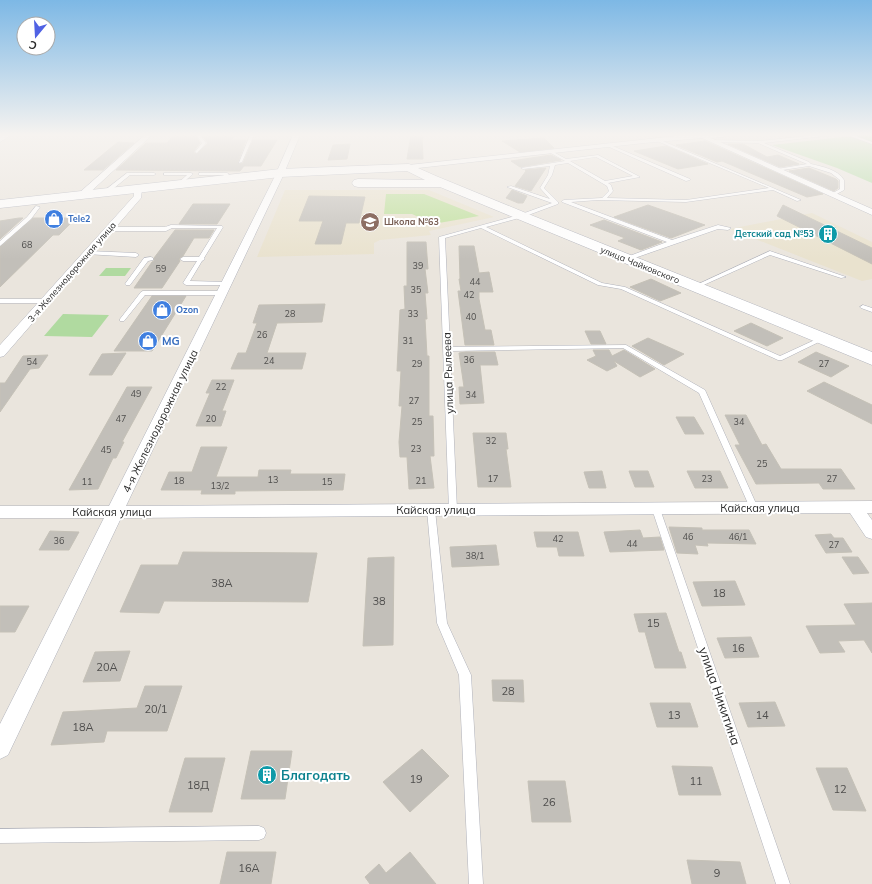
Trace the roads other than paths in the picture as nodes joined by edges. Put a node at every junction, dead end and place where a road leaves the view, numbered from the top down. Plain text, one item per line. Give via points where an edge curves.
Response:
1 (103, 176) edge
2 (126, 176) edge
3 (189, 176) edge
4 (226, 176) edge
5 (299, 176) edge
6 (428, 176) edge
7 (549, 176) edge
8 (594, 176) edge
9 (637, 176) edge
10 (679, 176) edge
11 (745, 176) edge
12 (792, 176) edge
13 (840, 176) edge
14 (278, 178) junction
15 (224, 179) junction
16 (688, 180) dead end
17 (604, 182) junction
18 (326, 183) dead end
19 (350, 183) dead end
20 (180, 184) junction
21 (443, 184) junction
22 (509, 187) dead end
23 (774, 189) junction
24 (106, 192) junction
25 (138, 193) junction
26 (833, 194) junction
27 (82, 195) junction
28 (603, 199) junction
29 (799, 200) dead end
30 (564, 201) junction
31 (556, 203) junction
32 (0, 204) edge
33 (38, 208) junction
34 (0, 211) edge
35 (872, 212) edge
36 (521, 216) junction
37 (482, 227) junction
38 (728, 228) dead end
39 (109, 229) junction
40 (672, 242) junction
41 (0, 244) edge
42 (88, 253) junction
43 (136, 255) dead end
44 (151, 259) dead end
45 (183, 259) dead end
46 (202, 259) junction
47 (626, 259) junction
48 (843, 277) dead end
49 (128, 284) dead end
50 (695, 287) junction
51 (224, 288) junction
52 (0, 301) edge
53 (46, 301) junction
54 (863, 307) dead end
55 (872, 310) edge
56 (122, 320) dead end
57 (821, 339) junction
58 (448, 349) junction
59 (0, 353) edge
60 (872, 360) edge
61 (855, 507) junction
62 (872, 507) edge
63 (754, 508) junction
64 (656, 509) junction
65 (431, 510) junction
66 (453, 510) junction
67 (0, 512) edge
68 (115, 512) junction
69 (872, 533) edge
70 (0, 748) edge
71 (259, 833) dead end
72 (0, 836) edge
73 (476, 884) edge
74 (783, 884) edge

1 - 27 street
2 - 24 lane
3 - 20 lane
4 - 15 lane
5 - 14 street
6 - 21 street, улица Чайковского
7 - 31 lane via 542,188
8 - 17 lane
9 - 17 lane
10 - 16 lane
11 - 23 lane
12 - 26 street
13 - 26 lane via 842,190
14 - 15 street
14 - 18 street
14 - 25 street
14 - 51 street, 4-я Железнодорожная улица
15 - 20 street
17 - 28 lane via 609,185 611,191
19 - 21 street
20 - 25 street
21 - 36 street, улица Чайковского
22 - 31 lane
23 - 28 lane via 686,201
23 - 29 lane
24 - 25 street
24 - 27 street
25 - 33 street
25 - 39 street, 3-я Железнодорожная улица
26 - 35 street
27 - 32 street
28 - 30 lane
30 - 31 lane
30 - 40 lane
31 - 36 lane
33 - 34 street
33 - 41 lane
36 - 37 lane
36 - 47 street, улица Чайковского
37 - 57 lane via 600,284 623,288 780,359
37 - 58 lane, улица Рылеева via 442,237
38 - 40 lane via 718,227
39 - 42 street, 3-я Железнодорожная улица
39 - 46 lane via 220,226
40 - 47 lane
42 - 43 lane
42 - 53 street, 3-я Железнодорожная улица
44 - 49 lane via 146,259
45 - 46 lane
46 - 51 lane via 186,283
47 - 50 street, улица Чайковского
48 - 50 lane via 770,253
50 - 57 street, улица Чайковского
51 - 56 lane via 143,293
51 - 68 street, 4-я Железнодорожная улица
52 - 53 lane
53 - 59 street, 3-я Железнодорожная улица
54 - 55 lane
57 - 60 street, улица Чайковского
58 - 63 lane via 624,346 702,392
58 - 66 lane, улица Рылеева
61 - 62 street, Кайская улица
61 - 63 street, Кайская улица
61 - 69 street
63 - 64 street, Кайская улица
64 - 66 street, Кайская улица
64 - 74 lane, улица Никитина
65 - 66 street, Кайская улица
65 - 68 street, Кайская улица
65 - 73 lane via 442,623 465,675
67 - 68 street, Кайская улица
68 - 70 street, 4-я Железнодорожная улица
71 - 72 lane

